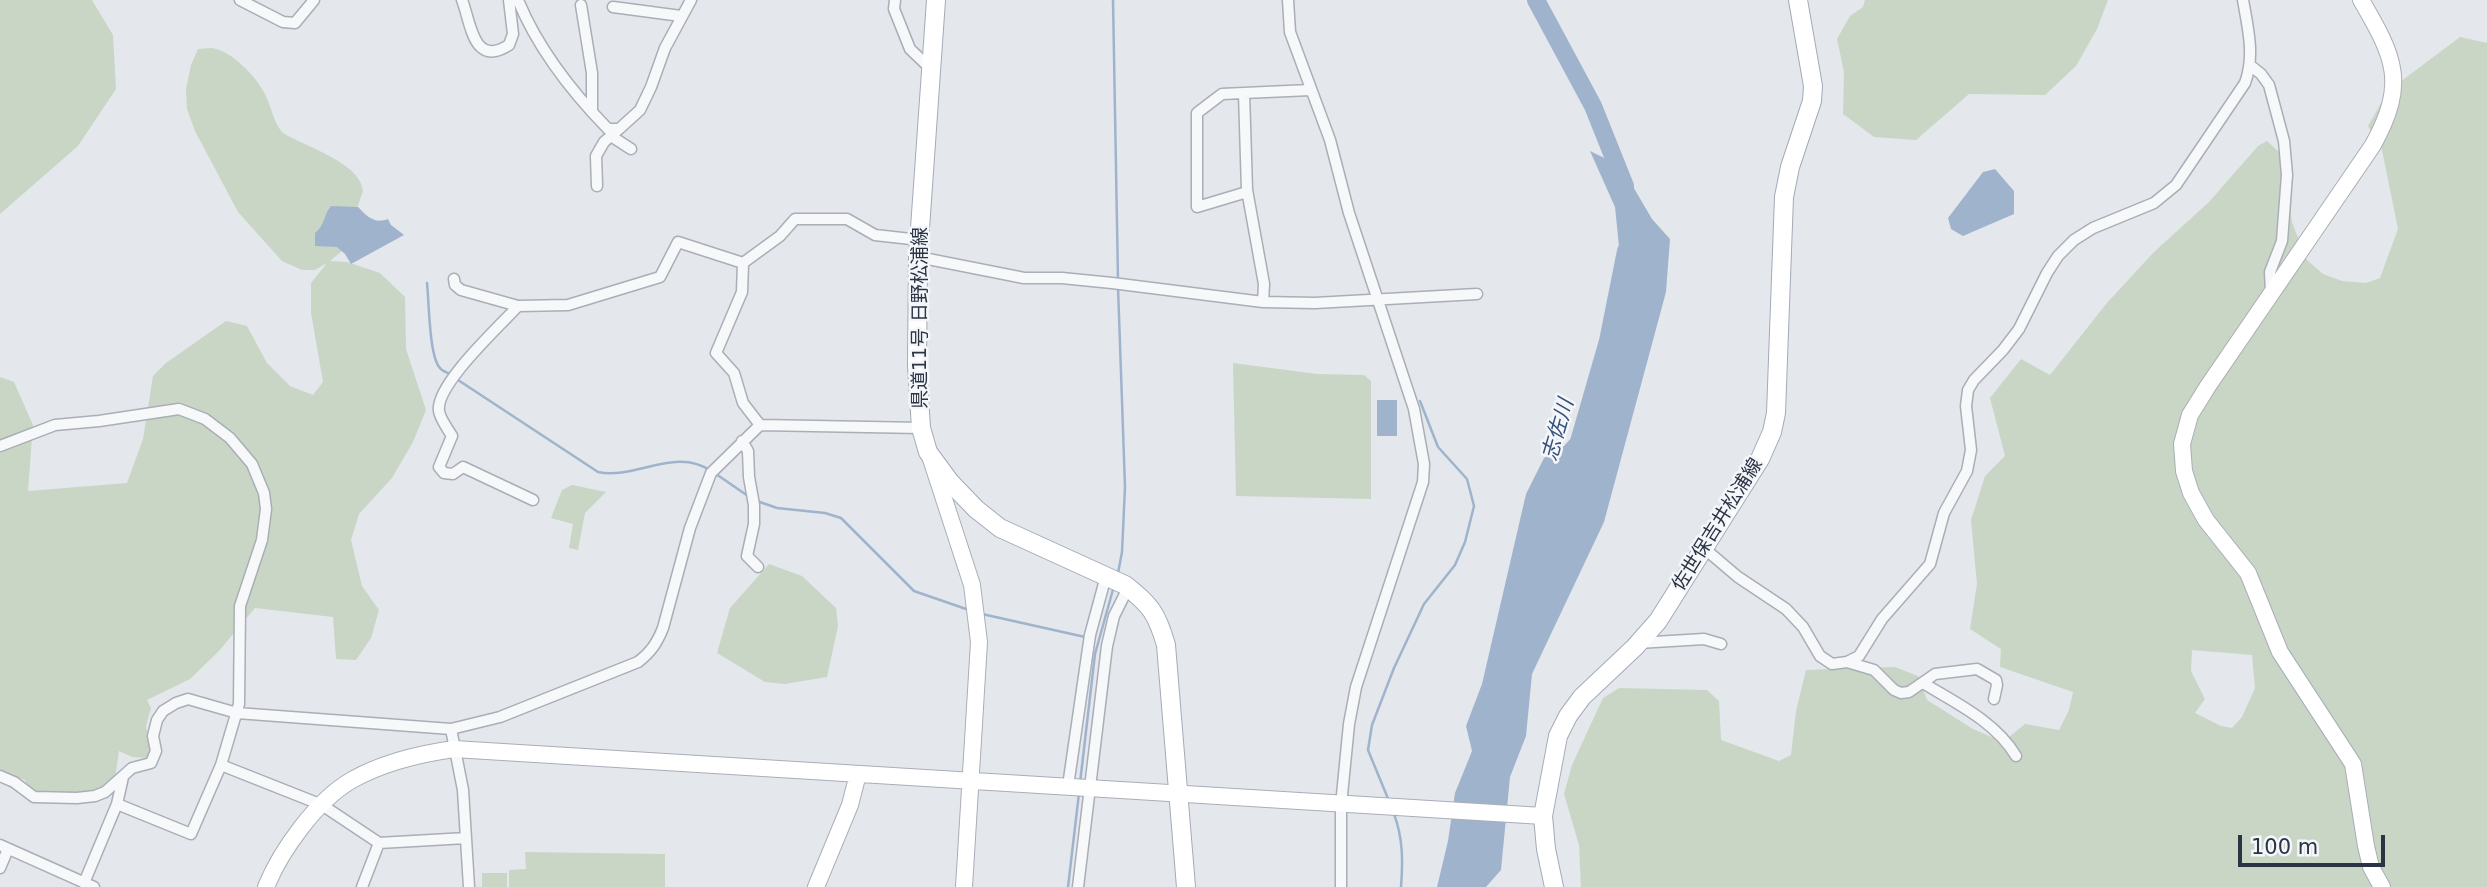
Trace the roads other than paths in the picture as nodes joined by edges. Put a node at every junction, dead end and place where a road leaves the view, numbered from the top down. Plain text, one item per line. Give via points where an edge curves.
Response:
1 (240, 0) edge
2 (314, 0) edge
3 (463, 0) edge
4 (509, 0) edge
5 (518, 0) edge
6 (691, 0) edge
7 (895, 0) edge
8 (936, 0) edge
9 (1288, 0) edge
10 (1798, 0) edge
11 (2243, 0) edge
12 (2361, 0) edge
13 (581, 5) dead end
14 (613, 7) dead end
15 (681, 16) junction
16 (2251, 66) junction
17 (931, 69) junction
18 (1310, 90) junction
19 (1244, 93) junction
20 (592, 111) junction
21 (615, 132) junction
22 (631, 149) dead end
23 (597, 186) dead end
24 (1247, 192) junction
25 (919, 248) junction
26 (743, 263) junction
27 (454, 279) dead end
28 (1477, 294) dead end
29 (2271, 295) junction
30 (1377, 299) junction
31 (1263, 302) junction
32 (518, 306) junction
33 (760, 425) junction
34 (921, 428) junction
35 (742, 441) junction
36 (0, 446) edge
37 (928, 452) junction
38 (533, 500) dead end
39 (1705, 549) junction
40 (758, 567) dead end
41 (1106, 576) junction
42 (1127, 587) junction
43 (1638, 643) junction
44 (1721, 644) dead end
45 (1847, 662) junction
46 (1923, 682) junction
47 (1994, 699) dead end
48 (237, 713) junction
49 (451, 729) junction
50 (454, 749) junction
51 (2016, 756) dead end
52 (221, 765) junction
53 (124, 774) junction
54 (858, 774) junction
55 (0, 776) edge
56 (970, 780) junction
57 (1079, 786) junction
58 (1178, 795) junction
59 (117, 804) junction
60 (322, 805) junction
61 (1341, 805) junction
62 (1535, 816) junction
63 (466, 838) junction
64 (379, 843) junction
65 (4, 847) edge
66 (0, 868) edge
67 (89, 885) edge
68 (265, 887) edge
69 (362, 887) edge
70 (469, 887) edge
71 (816, 887) edge
72 (964, 887) edge
73 (1078, 887) edge
74 (1186, 887) edge
75 (1341, 887) edge
76 (1553, 887) edge
77 (2382, 887) edge

1 - 2 street via 283,22 295,23
3 - 4 street via 471,32 492,52 509,45 513,34
5 - 20 street via 545,52
6 - 15 street
7 - 17 street via 894,9 910,49
8 - 17 main road, 県道11号 日野松浦線
9 - 18 street via 1290,32
10 - 39 main road, 佐世保吉井松浦線 via 1814,86 1784,197 1776,413 1760,460
11 - 16 street
12 - 29 street via 2391,59 2395,76 2391,105 2372,145
13 - 20 street via 592,74
14 - 15 street
15 - 21 street via 640,110
16 - 29 street via 2269,85 2284,141 2282,241 2270,272
16 - 45 street via 2227,112 2176,186 2154,203 2074,240 2047,273 2019,329 1974,380 1966,406 1971,450 1967,471 1944,513 1930,564 1882,619 1858,656
17 - 25 main road, 県道11号 日野松浦線
18 - 19 street
18 - 30 street via 1330,140
19 - 24 street
19 - 24 street via 1222,94 1197,113 1198,207
20 - 21 street
21 - 22 street
21 - 23 street via 596,156
24 - 31 street via 1264,284
25 - 26 street via 875,235 847,219 795,219
25 - 31 street via 1024,278 1112,282
25 - 34 main road, 県道11号 日野松浦線
26 - 32 street via 678,242 660,277 568,305
26 - 33 street via 742,292 716,353 734,373 743,403
27 - 32 street via 461,290
28 - 30 street
29 - 77 street via 2190,415 2182,444 2184,471 2206,520 2248,573 2280,652 2353,764 2366,846
30 - 31 street
30 - 61 street via 1414,408 1423,482 1356,687
32 - 38 street via 441,395 439,412 452,436 439,467 453,474 463,467
33 - 34 street
33 - 35 street
34 - 37 main road, 県道11号 日野松浦線
35 - 40 street via 748,451 754,500 747,556
35 - 49 street via 714,470 690,528 663,628 649,654 500,717
36 - 48 street via 55,425 179,409 205,419 253,464 266,509 262,540 240,606
37 - 41 main road, 県道11号 日野松浦線 via 950,482 1000,528
37 - 56 street via 972,585 976,614 979,642
39 - 43 main road, 佐世保吉井松浦線 via 1658,621
39 - 45 street via 1786,609 1820,656 1832,664
41 - 42 main road, 県道11号 日野松浦線
41 - 57 street via 1089,638
42 - 57 street via 1109,632
42 - 58 main road, 県道11号 日野松浦線 via 1158,618 1166,645
43 - 44 street via 1704,639
43 - 62 main road, 佐世保吉井松浦線 via 1568,716
45 - 46 street via 1874,670 1900,693
46 - 47 street via 1936,674 1976,670 1996,680
46 - 51 street via 1971,712 2003,738
48 - 49 street
48 - 52 street
48 - 53 street via 188,699 176,703 163,711 153,727 156,751 151,763
49 - 50 street
50 - 54 street
50 - 60 street via 386,764 350,781
50 - 63 street
52 - 59 street via 191,834
52 - 60 street
53 - 55 street via 95,796 41,799
53 - 59 street
54 - 56 street
54 - 71 street
56 - 57 street
56 - 72 street
57 - 58 street
57 - 73 street
58 - 61 street
58 - 74 main road, 県道11号 日野松浦線
59 - 67 street
60 - 64 street
60 - 68 street via 298,832
61 - 62 street
61 - 75 street
62 - 76 main road, 佐世保吉井松浦線
63 - 64 street
63 - 70 street
64 - 69 street
65 - 66 street
65 - 67 street

